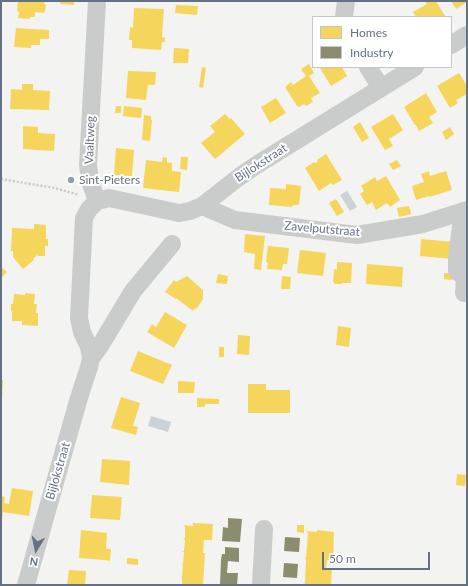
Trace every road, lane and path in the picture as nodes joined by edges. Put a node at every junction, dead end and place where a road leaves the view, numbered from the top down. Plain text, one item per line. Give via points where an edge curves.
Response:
1 (97, 1) edge
2 (346, 1) edge
3 (344, 16) edge
4 (467, 35) edge
5 (452, 44) edge
6 (369, 68) edge
7 (413, 68) edge
8 (381, 88) junction
9 (1, 179) edge
10 (97, 201) junction
11 (202, 206) junction
12 (465, 211) edge
13 (172, 244) dead end
14 (464, 293) dead end
15 (91, 358) junction
16 (264, 529) dead end
17 (26, 585) edge
18 (261, 585) edge

1 - 10 street, Vaaltweg via 88,165
2 - 3 street
4 - 5 street
6 - 8 street
7 - 8 street, Bijlokstraat
8 - 11 street, Bijlokstraat via 258,164
9 - 10 path via 55,188
10 - 11 street, Bijlokstraat via 109,198 179,213 190,212
10 - 15 street via 84,218 79,318
11 - 12 street, Zavelputstraat via 235,220 357,235 423,224
12 - 14 street via 456,258 457,271 465,278
13 - 15 street, Bijlokstraat via 133,291
15 - 17 street, Bijlokstraat
16 - 18 street

